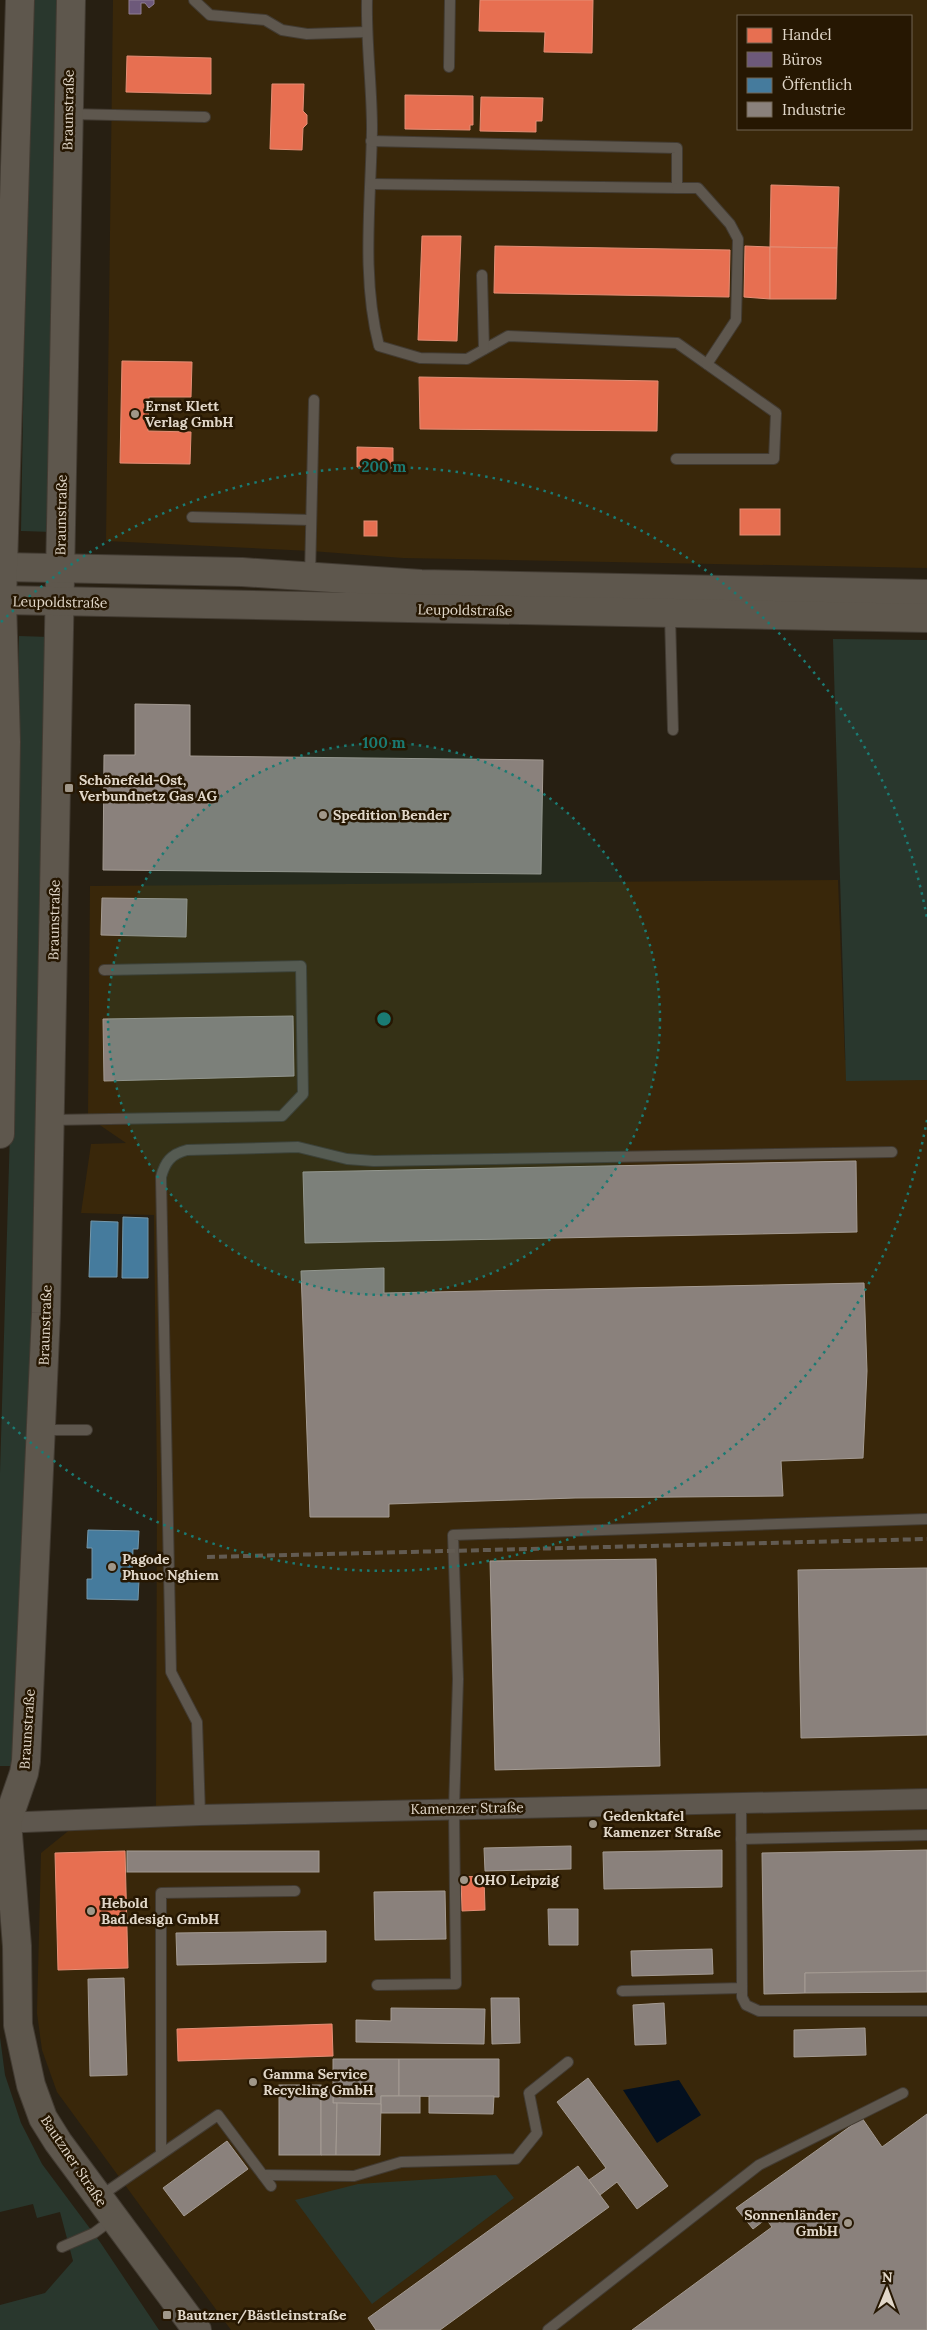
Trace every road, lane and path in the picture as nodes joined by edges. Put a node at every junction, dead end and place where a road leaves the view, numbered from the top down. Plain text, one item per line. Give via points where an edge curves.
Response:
1 (20, 0) edge
2 (71, 0) edge
3 (194, 0) edge
4 (367, 0) edge
5 (450, 0) edge
6 (367, 32) junction
7 (449, 67) dead end
8 (68, 114) junction
9 (205, 117) dead end
10 (372, 141) junction
11 (371, 184) junction
12 (677, 188) junction
13 (482, 275) dead end
14 (484, 349) junction
15 (707, 364) junction
16 (314, 400) dead end
17 (676, 459) dead end
18 (192, 517) dead end
19 (311, 520) junction
20 (3, 567) junction
21 (60, 569) junction
22 (310, 576) junction
23 (927, 594) edge
24 (2, 600) junction
25 (60, 602) junction
26 (670, 614) junction
27 (927, 618) edge
28 (3, 700) edge
29 (672, 730) dead end
30 (104, 970) dead end
31 (0, 1096) edge
32 (50, 1120) junction
33 (0, 1134) edge
34 (892, 1152) dead end
35 (42, 1430) junction
36 (87, 1430) dead end
37 (927, 1519) edge
38 (927, 1798) edge
39 (741, 1803) junction
40 (454, 1809) junction
41 (200, 1815) junction
42 (2, 1819) edge
43 (927, 1835) edge
44 (741, 1839) junction
45 (295, 1891) dead end
46 (377, 1985) dead end
47 (742, 1988) junction
48 (622, 1991) dead end
49 (927, 2012) edge
50 (568, 2062) dead end
51 (903, 2093) dead end
52 (161, 2154) junction
53 (263, 2175) junction
54 (272, 2186) dead end
55 (106, 2208) junction
56 (62, 2247) dead end
57 (197, 2330) edge
58 (548, 2330) edge

1 - 20 main road
2 - 8 main road, Braunstraße
3 - 6 lane via 210,15 265,20 282,30 307,34
4 - 6 lane
5 - 7 lane
6 - 10 lane
8 - 9 lane
8 - 21 main road, Braunstraße
10 - 11 lane
10 - 12 lane via 677,148
11 - 12 lane
11 - 14 lane via 368,285 379,346 420,358 467,359
12 - 15 lane via 698,188 730,224 738,239 736,320
13 - 14 lane
14 - 15 lane via 508,336 677,343
15 - 17 lane via 776,413 774,459
16 - 19 lane
18 - 19 lane
19 - 22 lane
20 - 21 main road, Leupoldstraße
20 - 24 main road
21 - 22 main road, Leupoldstraße
21 - 25 main road, Braunstraße
22 - 23 main road, Leupoldstraße via 421,584
24 - 25 main road, Leupoldstraße
24 - 28 main road
25 - 26 main road, Leupoldstraße
25 - 32 main road, Braunstraße
26 - 27 main road, Leupoldstraße
26 - 29 lane
28 - 31 main road
30 - 32 lane via 301,966 303,1094 282,1116
31 - 33 main road
32 - 35 main road, Braunstraße
34 - 41 lane via 374,1160 347,1159 298,1147 187,1150 169,1159 161,1177 171,1672 197,1722
35 - 36 lane
35 - 42 main road, Braunstraße via 26,1761 24,1773
37 - 40 lane via 453,1535 458,1679
38 - 39 street, Kamenzer Straße
39 - 40 street, Kamenzer Straße
39 - 44 lane
40 - 41 street, Kamenzer Straße
40 - 46 lane via 456,1984
41 - 42 street, Kamenzer Straße
42 - 55 main road, Bautzner Straße via 17,1946 18,2025 23,2056 43,2118
43 - 44 lane
44 - 47 lane
45 - 52 lane via 161,1893
47 - 48 lane
47 - 49 lane via 746,2005 759,2011
50 - 53 lane via 529,2093 537,2133 516,2159 401,2162 354,2176
51 - 58 lane via 759,2165
52 - 53 lane via 218,2115
52 - 55 lane
53 - 54 lane
55 - 56 lane via 94,2233
55 - 57 main road, Bautzner Straße

